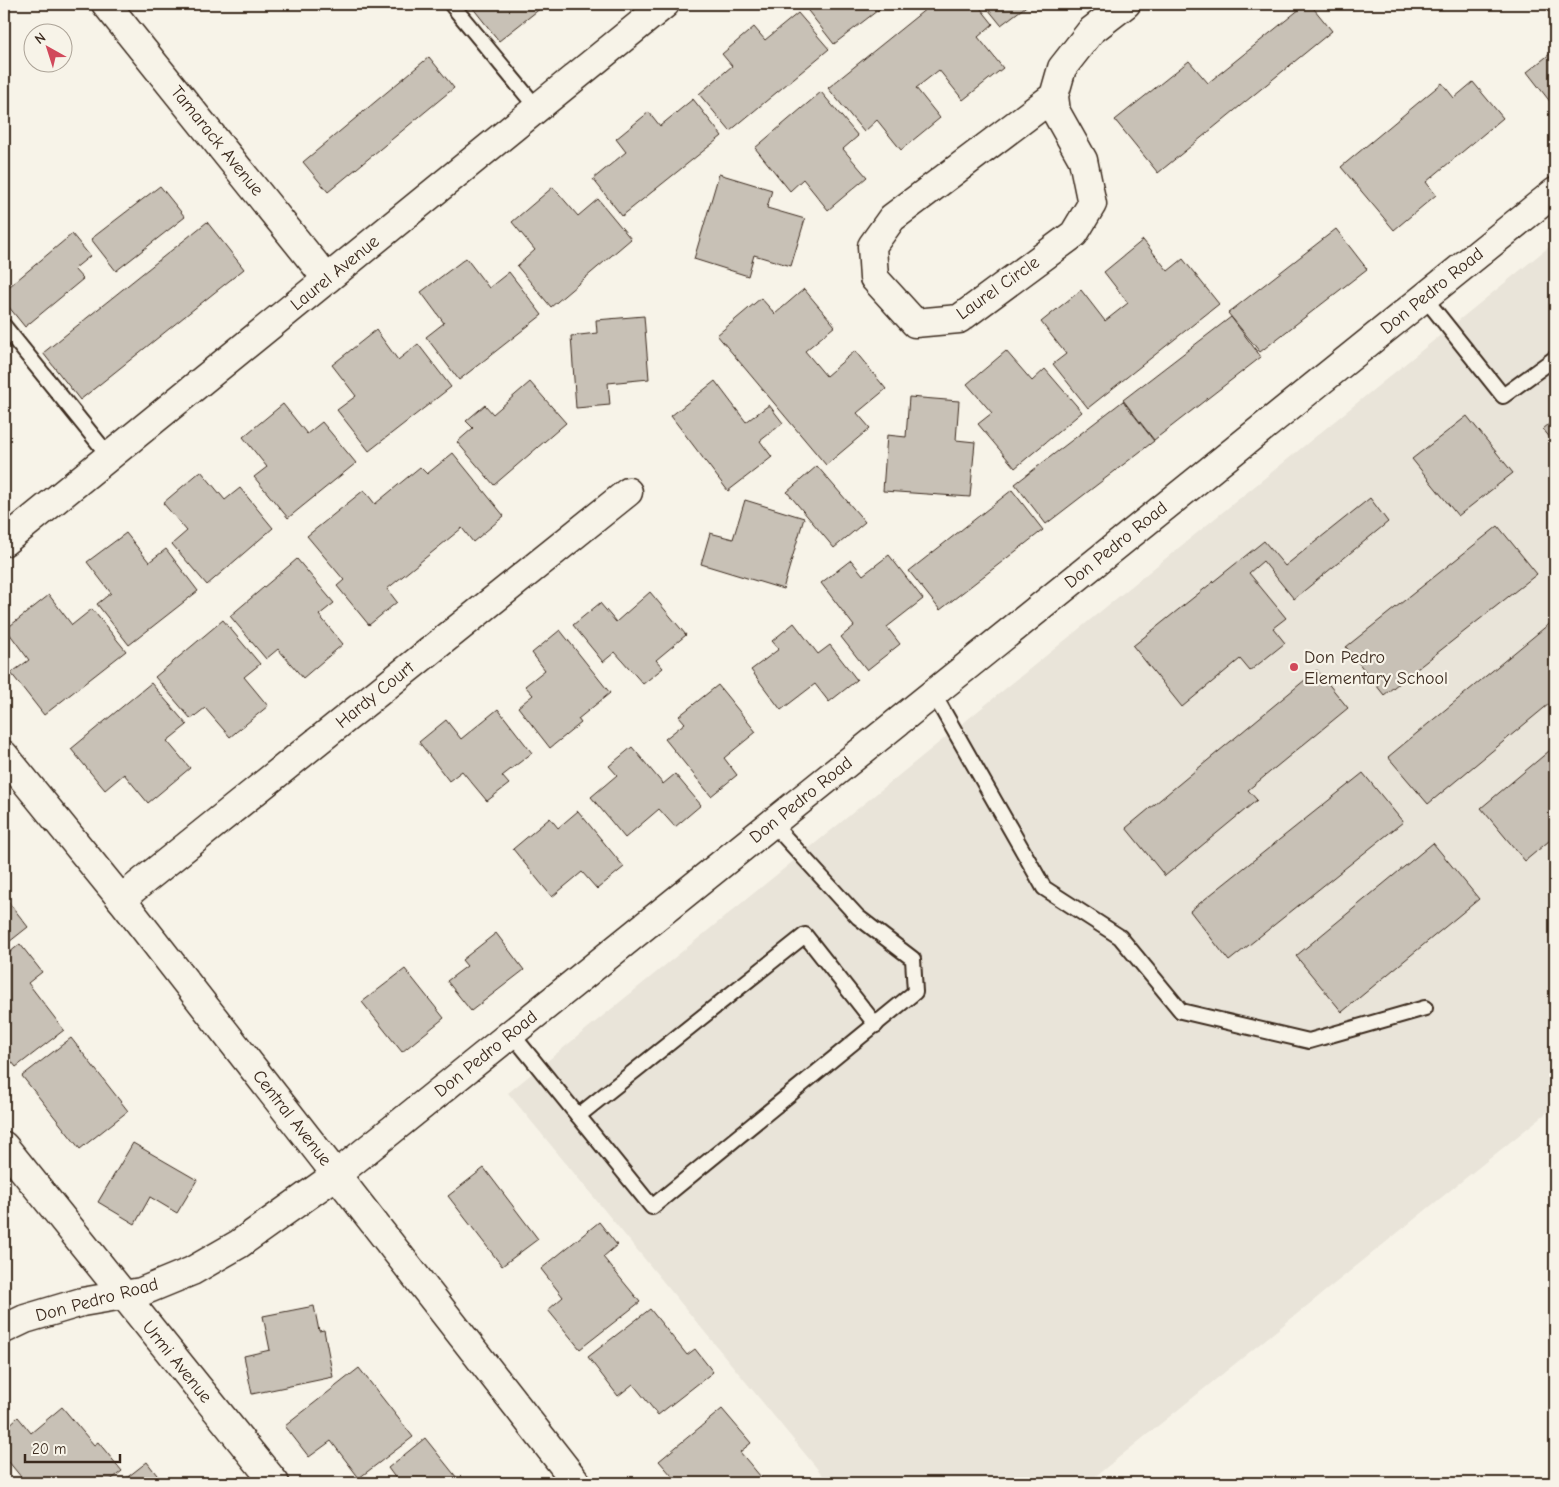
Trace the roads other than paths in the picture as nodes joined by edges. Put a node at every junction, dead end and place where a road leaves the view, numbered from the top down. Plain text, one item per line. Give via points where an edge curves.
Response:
1 (106, 4) edge
2 (451, 4) edge
3 (665, 4) edge
4 (1126, 4) edge
5 (1054, 96) junction
6 (537, 108) junction
7 (1555, 192) edge
8 (327, 279) junction
9 (1424, 297) junction
10 (4, 326) edge
11 (1555, 358) edge
12 (109, 456) junction
13 (628, 492) dead end
14 (4, 542) edge
15 (933, 693) junction
16 (4, 755) edge
17 (772, 823) junction
18 (121, 899) junction
19 (1425, 1008) dead end
20 (876, 1025) junction
21 (512, 1033) junction
22 (578, 1116) junction
23 (4, 1146) edge
24 (336, 1175) junction
25 (124, 1296) junction
26 (4, 1328) edge
27 (275, 1483) edge
28 (577, 1483) edge

1 - 8 street, Tamarack Avenue
2 - 6 lane
3 - 6 street, Laurel Avenue
4 - 5 street via 1091,31 1062,68
5 - 5 street, Laurel Circle via 1056,112 1083,160 1092,204 1074,234 959,319 915,323 874,278 872,246 892,218
6 - 8 street, Laurel Avenue
7 - 9 street, Don Pedro Road
8 - 12 street, Laurel Avenue
9 - 11 lane via 1503,396
9 - 15 street, Don Pedro Road
10 - 12 lane
12 - 14 street, Laurel Avenue
13 - 18 street, Hardy Court
15 - 17 street, Don Pedro Road
15 - 19 lane via 1044,888 1120,937 1181,1011 1309,1041
16 - 18 street, Central Avenue
17 - 20 lane via 858,917 913,958 915,992
17 - 21 street, Don Pedro Road
18 - 24 street, Central Avenue
20 - 22 lane via 804,935
20 - 22 lane via 652,1208
21 - 22 lane
21 - 24 street, Don Pedro Road
23 - 25 street, Urmi Avenue
24 - 25 street, Don Pedro Road via 239,1244 192,1271
24 - 28 street, Central Avenue
25 - 26 street, Don Pedro Road via 82,1302
25 - 27 street, Urmi Avenue

